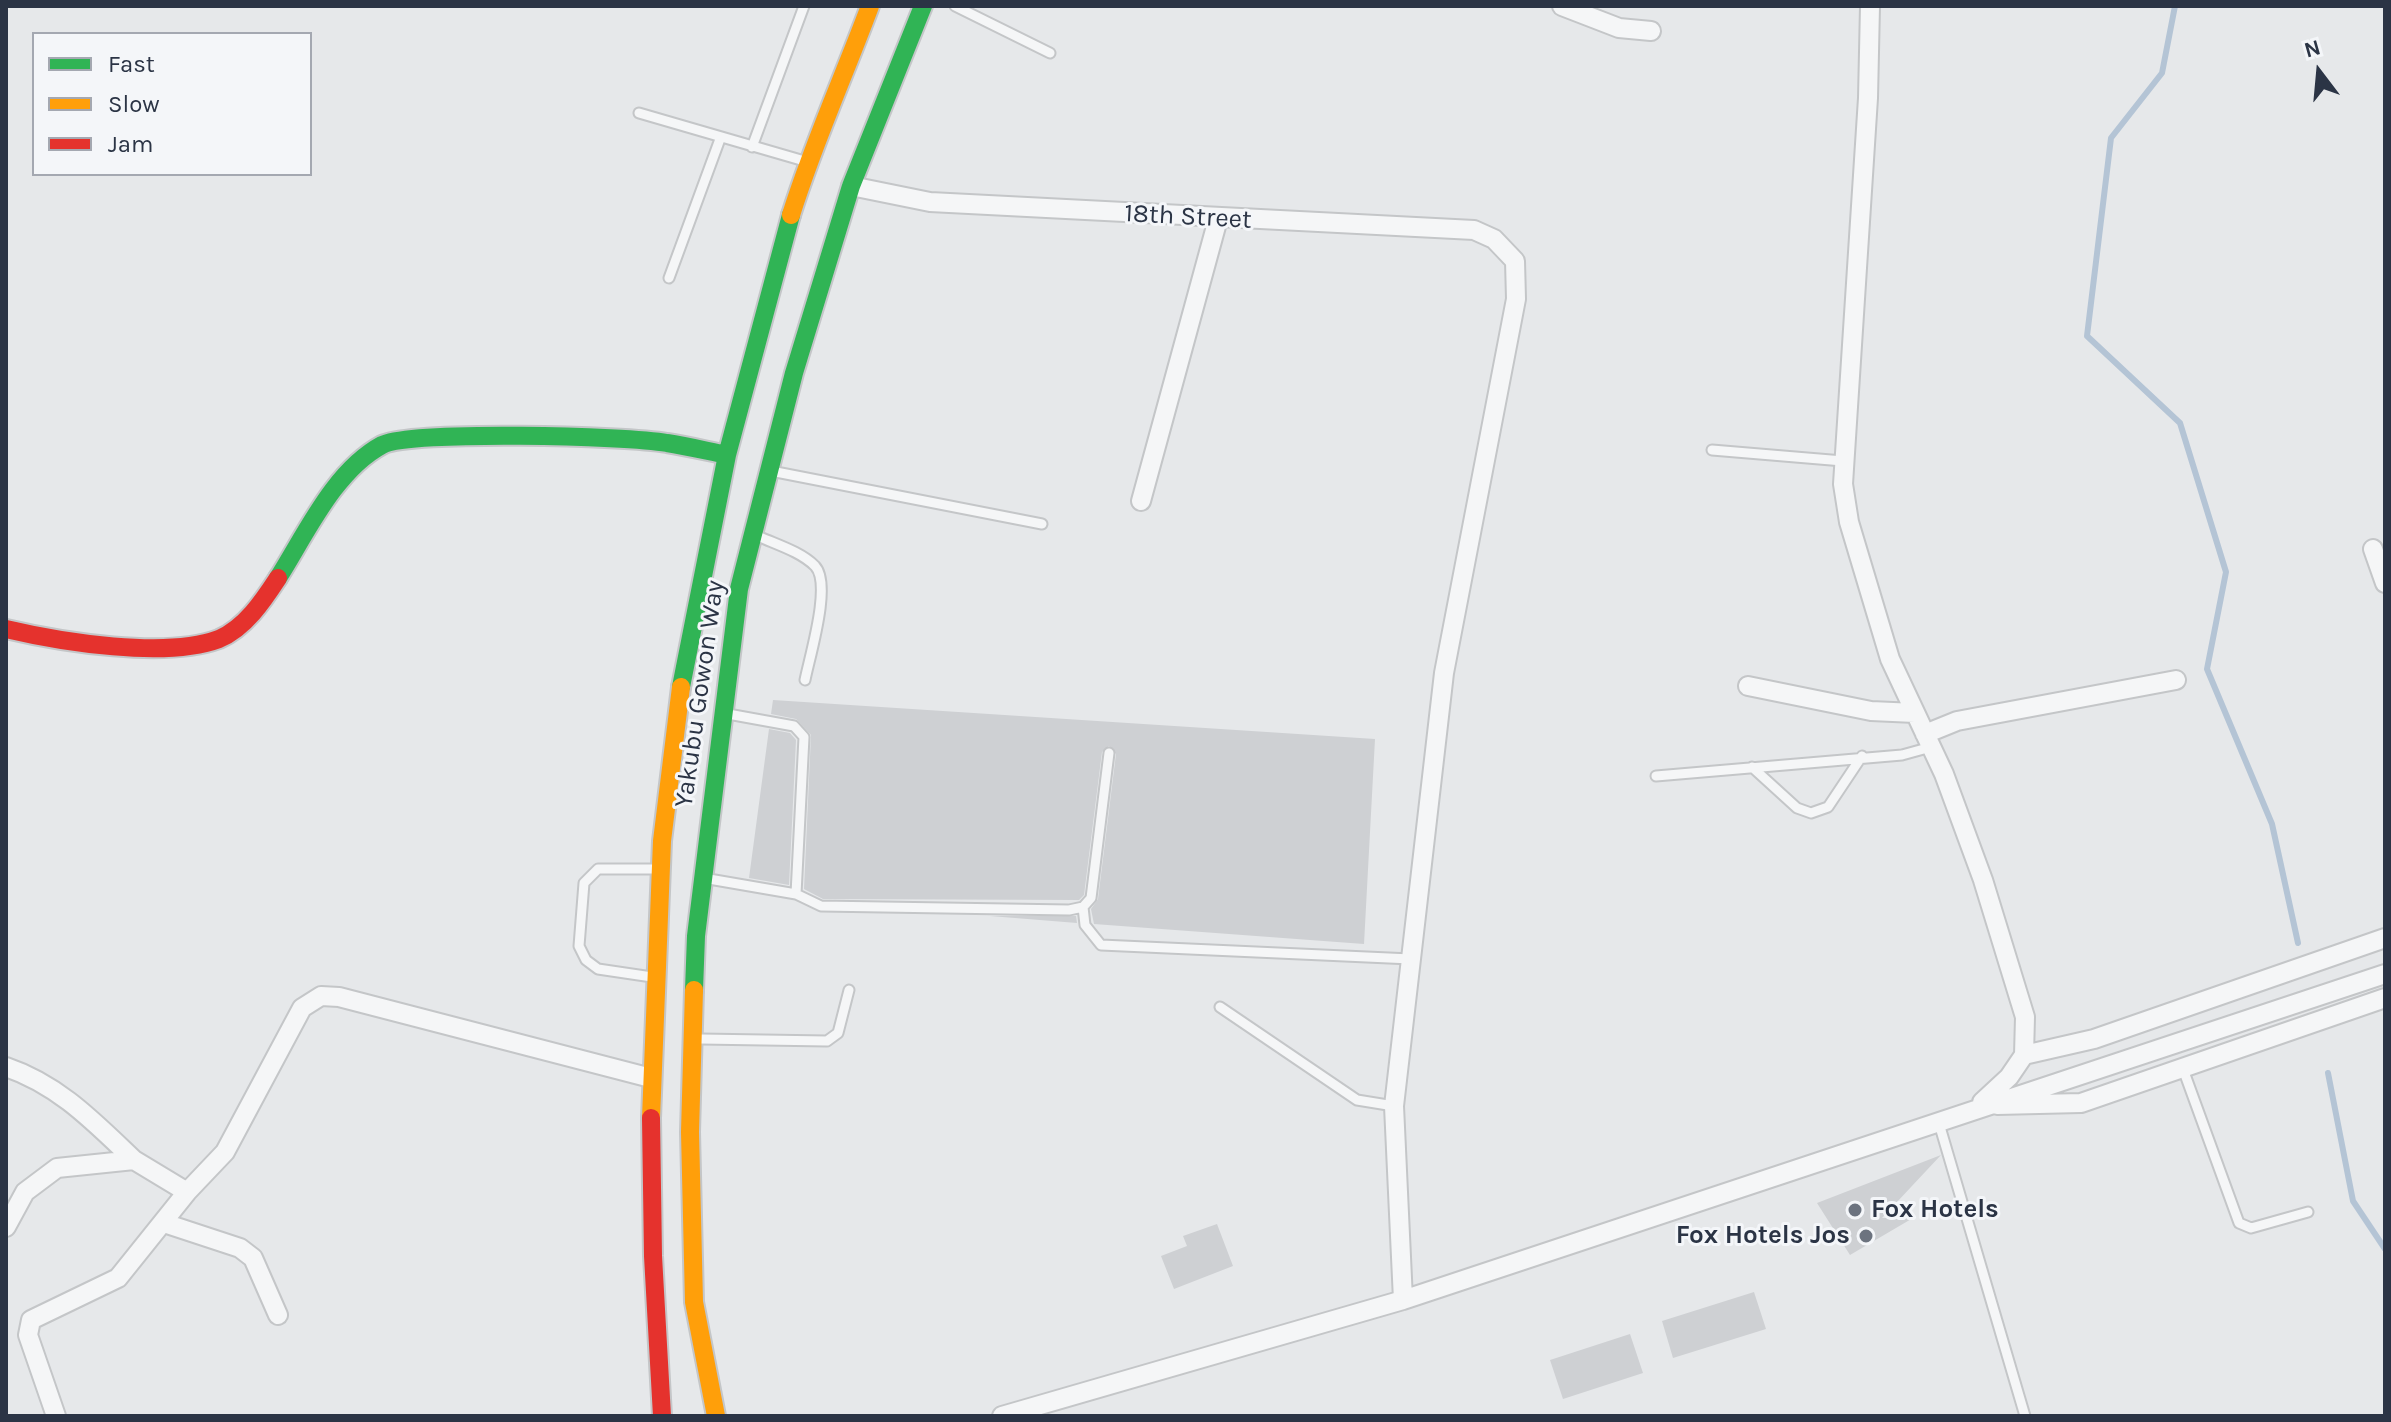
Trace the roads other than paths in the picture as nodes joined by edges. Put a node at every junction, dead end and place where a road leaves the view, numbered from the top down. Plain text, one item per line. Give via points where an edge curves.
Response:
1 (804, 6) edge
2 (870, 6) edge
3 (923, 6) edge
4 (955, 6) edge
5 (1562, 6) edge
6 (1870, 6) edge
7 (1651, 31) dead end
8 (1050, 53) dead end
9 (639, 113) dead end
10 (720, 139) junction
11 (752, 147) junction
12 (807, 162) junction
13 (851, 186) junction
14 (1218, 219) junction
15 (669, 278) dead end
16 (1712, 450) dead end
17 (727, 455) junction
18 (1843, 461) junction
19 (769, 471) junction
20 (1141, 501) dead end
21 (1042, 524) dead end
22 (751, 533) junction
23 (2373, 549) dead end
24 (2385, 583) edge
25 (6, 629) edge
26 (805, 680) dead end
27 (2176, 680) dead end
28 (1748, 686) dead end
29 (724, 713) junction
30 (1915, 713) junction
31 (1928, 741) junction
32 (1109, 753) dead end
33 (1862, 756) junction
34 (1752, 767) junction
35 (1656, 776) dead end
36 (661, 869) junction
37 (701, 878) junction
38 (796, 894) junction
39 (1083, 907) junction
40 (2385, 938) edge
41 (1411, 959) junction
42 (2385, 974) edge
43 (659, 978) junction
44 (849, 990) dead end
45 (2385, 998) edge
46 (1220, 1007) dead end
47 (693, 1039) junction
48 (2024, 1055) junction
49 (6, 1067) edge
50 (2183, 1069) junction
51 (651, 1078) junction
52 (1394, 1106) junction
53 (1978, 1106) junction
54 (1938, 1119) junction
55 (134, 1160) junction
56 (187, 1192) junction
57 (2308, 1212) dead end
58 (164, 1223) junction
59 (6, 1227) edge
60 (1403, 1300) junction
61 (278, 1315) dead end
62 (56, 1416) edge
63 (662, 1416) edge
64 (716, 1416) edge
65 (1002, 1416) edge
66 (2025, 1416) edge

1 - 11 lane
2 - 12 main road, Yakubu Gowon Way
3 - 13 main road, Yakubu Gowon Way
4 - 8 lane
5 - 7 street via 1619,28
6 - 18 street
9 - 10 lane
10 - 11 lane
10 - 15 lane
11 - 12 lane
12 - 17 main road, Yakubu Gowon Way
13 - 14 street, 18th Street via 930,202
13 - 19 main road, Yakubu Gowon Way
14 - 20 street
14 - 41 street, 18th Street via 1474,230 1494,239 1515,261 1516,299 1444,673
16 - 18 lane
17 - 25 main road via 650,442 448,436 384,444 354,467 331,495 257,610 221,638 188,646 128,646 51,640
17 - 36 main road, Yakubu Gowon Way via 676,710
18 - 30 street via 1849,522 1890,659
19 - 21 lane
19 - 22 main road, Yakubu Gowon Way
22 - 26 lane via 805,558 824,584
22 - 29 main road, Yakubu Gowon Way
23 - 24 street
27 - 31 street via 1957,721
28 - 30 street via 1871,711
29 - 37 main road, Yakubu Gowon Way
29 - 38 lane via 794,726 804,737
30 - 31 street
31 - 33 lane via 1902,755
31 - 48 street via 2012,968 2025,1017
32 - 39 lane via 1091,898
33 - 34 lane
33 - 34 lane via 1828,807 1811,813 1797,808
34 - 35 lane
36 - 43 main road, Yakubu Gowon Way
36 - 43 lane via 598,869 584,883 579,946 598,969
37 - 38 lane
37 - 47 main road, Yakubu Gowon Way
38 - 39 lane via 821,906
39 - 41 lane via 1091,938 1101,945
40 - 48 street via 2108,1034
41 - 52 street
42 - 53 street
43 - 51 main road, Yakubu Gowon Way
44 - 47 lane via 838,1033 827,1041
45 - 50 street
46 - 52 lane via 1357,1100
47 - 64 main road, Yakubu Gowon Way via 694,1302
48 - 53 street
49 - 55 street via 71,1100
50 - 53 street via 2081,1103
50 - 57 lane via 2239,1223 2251,1228
51 - 56 street via 321,996 302,1008 225,1152
51 - 63 main road, Yakubu Gowon Way
52 - 60 street
53 - 54 street
54 - 60 street
54 - 66 lane
55 - 56 street
55 - 59 street via 57,1168 25,1192
56 - 58 street
58 - 61 street via 240,1248 253,1258
58 - 62 street via 118,1278 31,1320 28,1335
60 - 65 street

